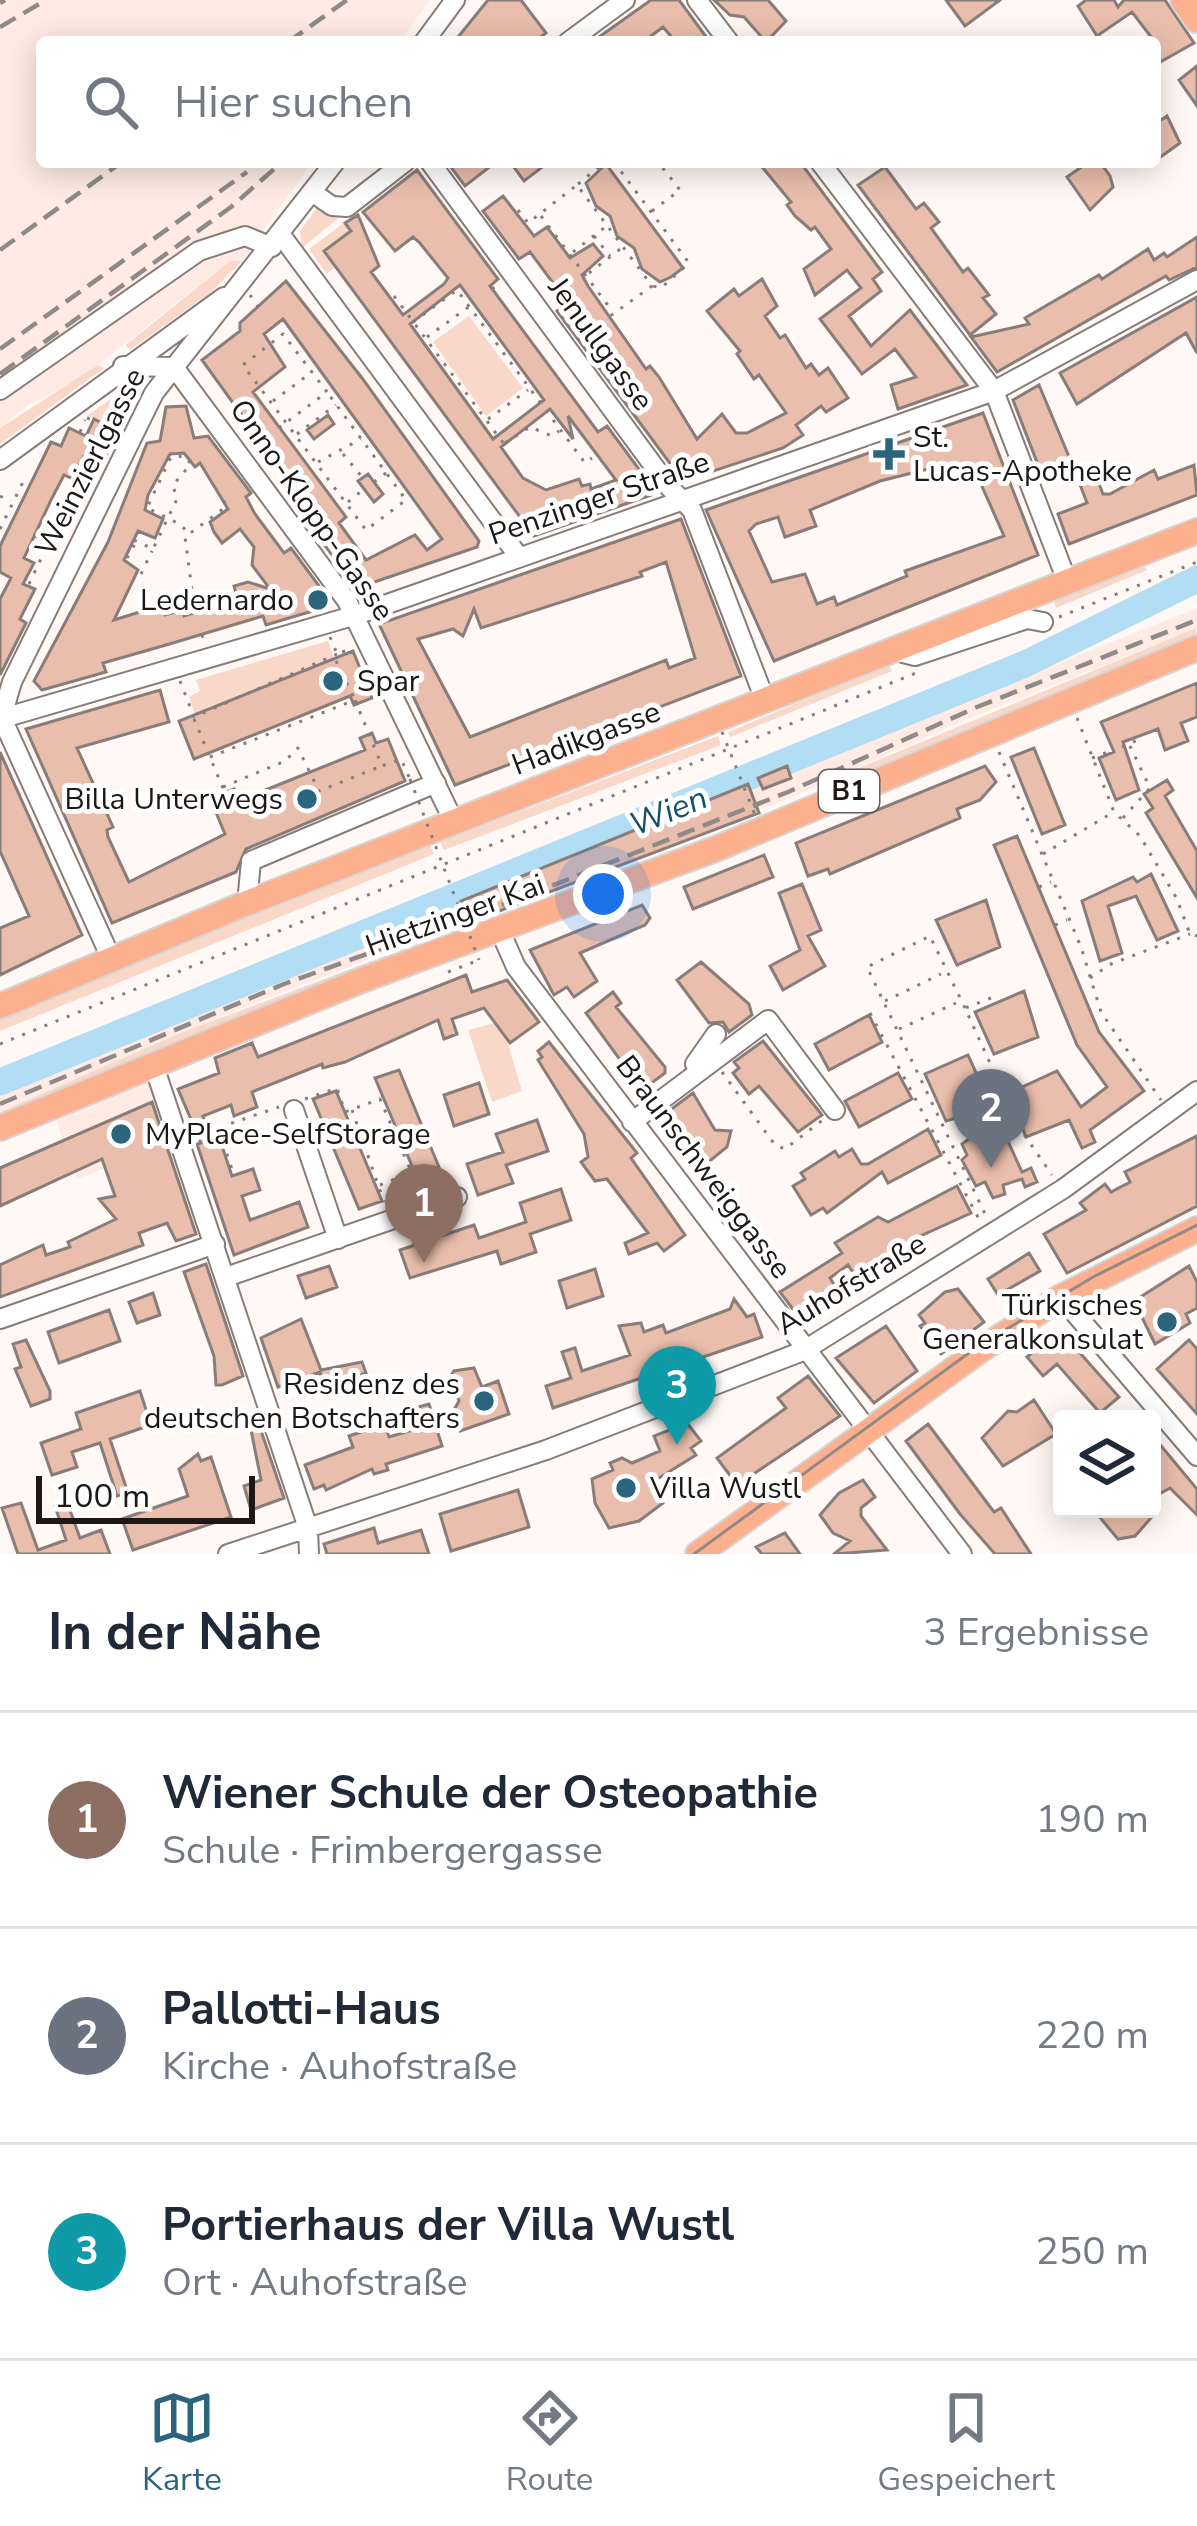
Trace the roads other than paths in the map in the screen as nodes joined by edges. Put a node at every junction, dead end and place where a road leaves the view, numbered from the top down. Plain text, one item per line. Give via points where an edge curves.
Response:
1 (455, 0) edge
2 (626, 0) edge
3 (697, 0) edge
4 (1183, 0) edge
5 (1197, 20) edge
6 (428, 36) edge
7 (576, 36) edge
8 (724, 36) edge
9 (330, 168) edge
10 (398, 168) edge
11 (434, 168) edge
12 (825, 168) edge
13 (312, 193) junction
14 (276, 241) junction
15 (1197, 280) edge
16 (242, 284) junction
17 (123, 366) junction
18 (174, 367) junction
19 (0, 390) edge
20 (994, 391) junction
21 (0, 460) edge
22 (683, 501) junction
23 (1197, 531) edge
24 (518, 557) junction
25 (1067, 581) junction
26 (356, 615) junction
27 (1043, 622) road end
28 (1197, 648) edge
29 (892, 650) junction
30 (765, 700) junction
31 (1, 716) edge
32 (436, 783) junction
33 (454, 822) junction
34 (247, 903) junction
35 (501, 933) junction
36 (111, 958) junction
37 (0, 1006) edge
38 (716, 1034) dead end
39 (153, 1063) junction
40 (1197, 1091) edge
41 (294, 1110) dead end
42 (836, 1110) road end
43 (630, 1118) junction
44 (0, 1128) edge
45 (457, 1198) dead end
46 (1197, 1228) edge
47 (338, 1239) junction
48 (215, 1244) junction
49 (226, 1277) junction
50 (1061, 1298) junction
51 (0, 1319) edge
52 (803, 1352) junction
53 (872, 1429) junction
54 (1197, 1456) edge
55 (308, 1528) junction
56 (711, 1550) edge
57 (228, 1554) edge
58 (309, 1554) edge
59 (962, 1554) edge

1 - 6 street
2 - 7 street
3 - 8 street
4 - 5 main road
9 - 13 street, Weinzierlgasse
10 - 13 street via 347,207
11 - 22 street, Jenullgasse
12 - 20 street
13 - 14 street, Weinzierlgasse
14 - 16 street, Weinzierlgasse
14 - 19 street via 245,236 199,251
14 - 24 street
15 - 20 street, Penzinger Straße
16 - 17 street
16 - 18 street, Weinzierlgasse
17 - 18 street
17 - 21 street
18 - 26 street, Onno-Klopp-Gasse
18 - 31 street, Weinzierlgasse
20 - 22 street, Penzinger Straße
20 - 25 street
22 - 24 street, Penzinger Straße
22 - 30 street, Jenullgasse
23 - 25 main road, Hadikgasse
24 - 26 street, Penzinger Straße
25 - 29 main road, Hadikgasse
26 - 31 street, Penzinger Straße
26 - 32 street, Onno-Klopp-Gasse
27 - 29 street via 1027,620 915,656
28 - 35 main road, Hietzinger Kai / B1
29 - 30 main road, Hadikgasse
30 - 33 main road, Hadikgasse
31 - 36 street
32 - 33 street, Onno-Klopp-Gasse
32 - 34 street via 251,861
33 - 34 main road, Hadikgasse
34 - 36 main road, Hadikgasse
35 - 39 main road, Hietzinger Kai / B1
35 - 43 street, Braunschweiggasse via 516,967
36 - 37 main road, Hadikgasse
38 - 43 street via 704,1058
39 - 44 main road, Hietzinger Kai / B1
39 - 48 street
40 - 52 street, Auhofstraße via 1063,1189
41 - 47 street
42 - 43 street via 768,1020
43 - 52 street, Braunschweiggasse
45 - 47 street
46 - 50 main road
47 - 49 street
48 - 49 street
48 - 51 street
49 - 55 street
50 - 53 main road
50 - 54 street
52 - 53 street, Braunschweiggasse
52 - 55 street, Auhofstraße via 546,1450
53 - 56 main road
53 - 59 street, Braunschweiggasse
55 - 57 street, Auhofstraße
55 - 58 street

